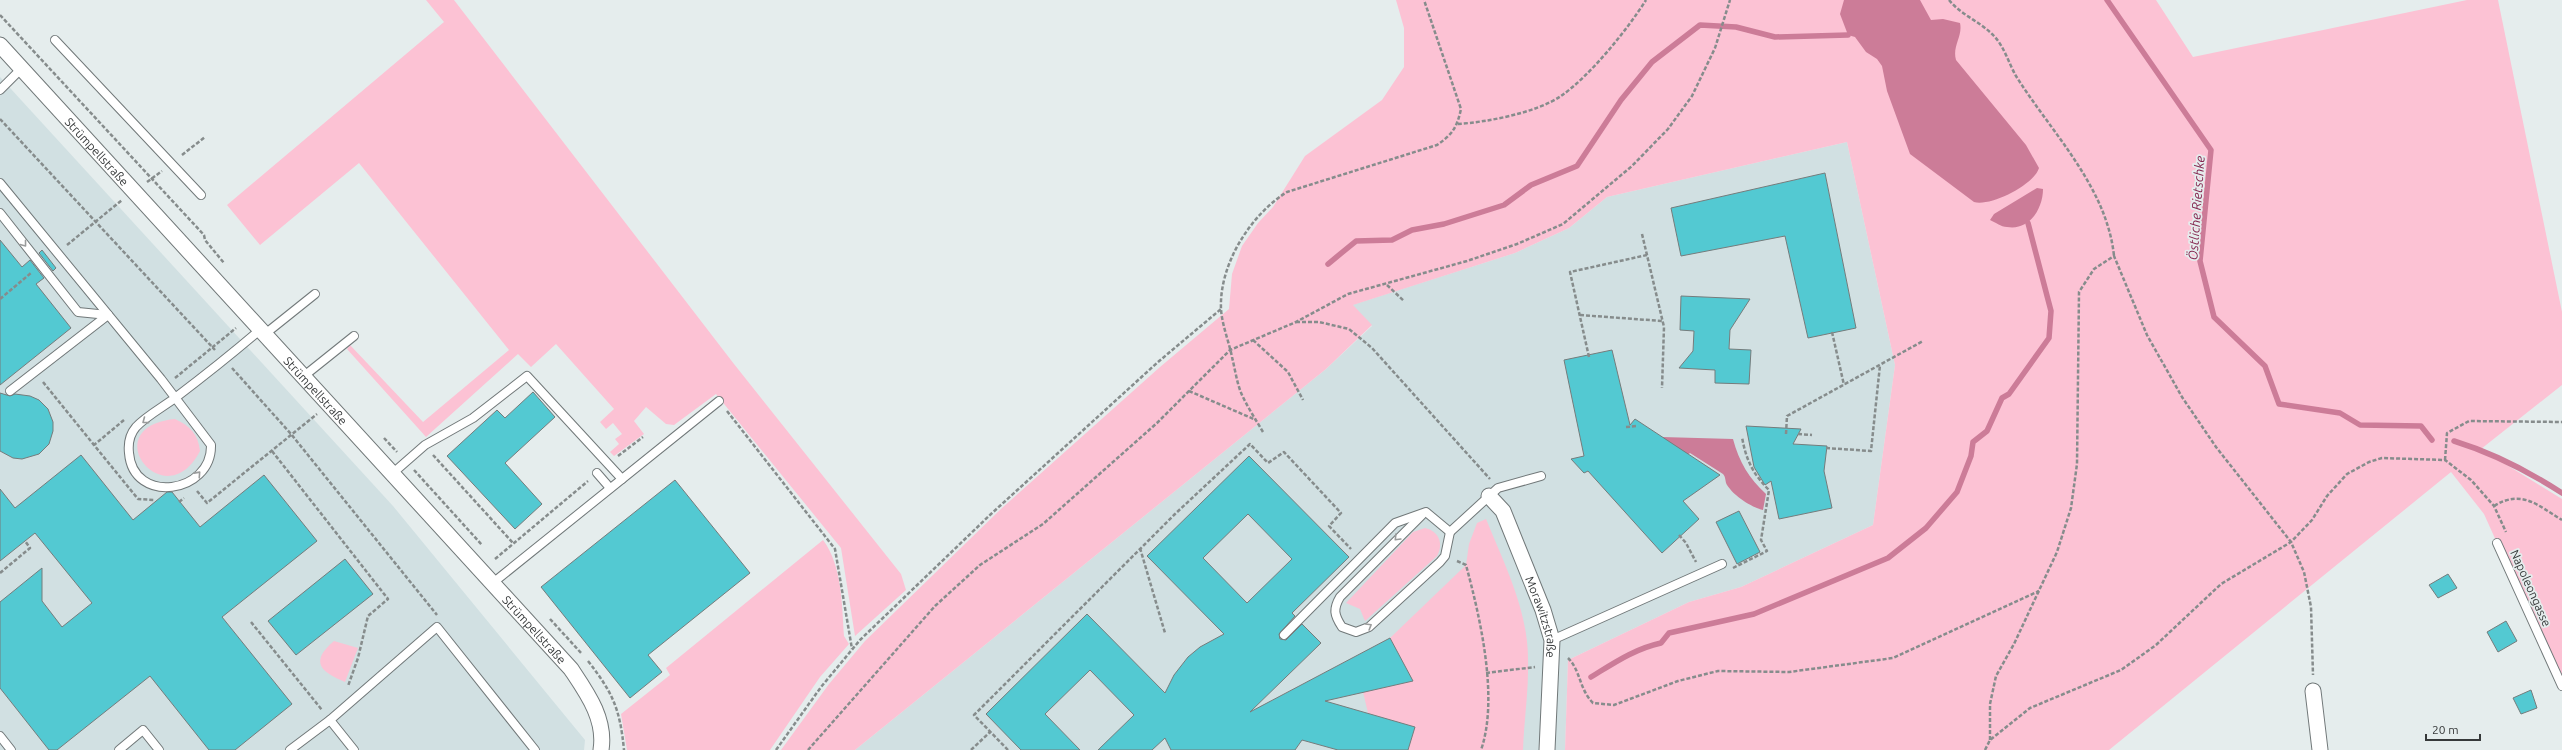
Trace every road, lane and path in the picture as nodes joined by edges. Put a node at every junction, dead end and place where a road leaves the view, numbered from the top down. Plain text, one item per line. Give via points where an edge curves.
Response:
1 (1424, 0) edge
2 (1646, 0) edge
3 (1949, 0) edge
4 (1730, 1) edge
5 (0, 15) edge
6 (55, 40) dead end
7 (0, 45) edge
8 (21, 69) junction
9 (0, 90) edge
10 (0, 119) edge
11 (1458, 124) junction
12 (0, 183) edge
13 (134, 191) junction
14 (201, 195) dead end
15 (0, 213) edge
16 (96, 221) junction
17 (1642, 234) dead end
18 (205, 240) dead end
19 (57, 253) junction
20 (1647, 254) junction
21 (2114, 256) junction
22 (41, 266) junction
23 (1387, 284) junction
24 (316, 294) dead end
25 (0, 299) edge
26 (1404, 301) dead end
27 (1221, 309) junction
28 (108, 315) junction
29 (1580, 315) junction
30 (1662, 321) junction
31 (1296, 322) junction
32 (263, 332) junction
33 (1832, 332) dead end
34 (354, 336) dead end
35 (1253, 340) junction
36 (1922, 341) dead end
37 (1230, 350) junction
38 (1589, 357) dead end
39 (224, 360) junction
40 (1880, 365) junction
41 (35, 372) junction
42 (304, 376) junction
43 (1844, 385) junction
44 (1662, 388) dead end
45 (10, 391) dead end
46 (1189, 391) junction
47 (176, 398) junction
48 (1303, 400) dead end
49 (719, 402) joint
50 (330, 403) junction
51 (1256, 420) junction
52 (2562, 422) edge
53 (1637, 426) dead end
54 (1626, 428) dead end
55 (1263, 432) dead end
56 (291, 434) junction
57 (1786, 434) dead end
58 (1798, 434) dead end
59 (1812, 435) dead end
60 (1742, 437) dead end
61 (94, 445) dead end
62 (425, 445) junction
63 (1826, 448) dead end
64 (272, 450) junction
65 (2445, 460) junction
66 (393, 473) junction
67 (597, 473) joint
68 (1541, 476) dead end
69 (622, 479) junction
70 (610, 488) junction
71 (1494, 492) junction
72 (179, 502) dead end
73 (1426, 512) junction
74 (2562, 520) edge
75 (1450, 532) junction
76 (1679, 535) dead end
77 (25, 541) dead end
78 (2291, 542) junction
79 (513, 543) junction
80 (2497, 543) dead end
81 (1140, 548) junction
82 (1445, 556) junction
83 (1359, 558) junction
84 (495, 559) dead end
85 (1722, 564) joint
86 (0, 573) edge
87 (1701, 574) junction
88 (494, 582) junction
89 (2039, 591) junction
90 (251, 622) dead end
91 (437, 627) junction
92 (1165, 633) dead end
93 (1284, 635) dead end
94 (1552, 640) junction
95 (852, 649) junction
96 (1565, 655) dead end
97 (1551, 664) junction
98 (1486, 674) junction
99 (2562, 686) edge
100 (346, 690) dead end
101 (2313, 691) joint
102 (328, 718) junction
103 (990, 732) junction
104 (0, 736) edge
105 (1990, 740) junction
106 (11, 750) edge
107 (119, 750) edge
108 (159, 750) edge
109 (290, 750) edge
110 (354, 750) edge
111 (535, 750) edge
112 (601, 750) edge
113 (776, 750) edge
114 (808, 750) edge
115 (971, 750) edge
116 (1008, 750) edge
117 (1481, 750) edge
118 (1547, 750) edge
119 (1985, 750) edge
120 (2320, 750) edge

1 - 11 path via 1461,109
2 - 11 path via 1635,18 1593,66 1560,96 1525,111 1482,122
3 - 21 path via 1995,36 2016,76 2094,194 2112,238
4 - 23 path via 1715,48 1692,96 1668,129 1632,166 1563,224 1517,244
5 - 18 path via 204,235
6 - 14 lane
7 - 8 street, Strümpellstraße
8 - 9 lane
8 - 13 street, Strümpellstraße
10 - 16 path
11 - 27 path via 1452,135 1437,144 1287,192 1271,202 1254,219 1238,244 1226,273
12 - 19 lane
13 - 16 path
13 - 32 street, Strümpellstraße
15 -> 22 lane
16 - 19 path
16 - 39 path
17 - 20 path
19 - 28 lane
20 - 29 path via 1570,272
20 - 30 path
21 - 78 path via 2147,335 2182,397 2216,447
21 - 89 path via 2094,269 2079,292 2076,471 2066,523 2057,552
22 - 25 path
22 - 28 lane via 78,312
23 - 26 path
23 - 31 path via 1348,294
24 - 32 lane
27 - 37 path
27 - 95 path via 1158,362 996,508
28 - 41 lane
28 - 47 lane
29 - 30 path
29 - 38 path
30 - 44 path
31 - 35 path
31 - 71 path via 1319,322 1349,329 1372,348
32 - 39 lane
32 - 42 street, Strümpellstraße
33 - 43 path
34 - 42 lane
35 - 37 path
35 - 48 path via 1288,372
36 - 40 path
37 - 46 path
37 - 51 path via 1242,395
39 - 47 lane
39 - 56 path
40 - 43 path
40 - 63 path via 1871,450
41 - 45 lane
41 - 61 path
42 - 50 street, Strümpellstraße
43 - 57 path via 1787,416
46 - 51 path
46 - 114 path via 1157,423 1043,524 980,565 934,606
47 -> 47 lane via 136,427 132,435 129,454 137,473 152,485 161,488 180,487 196,477 208,463 211,454 211,445
49 - 69 lane
49 - 95 path via 835,549
50 - 56 path
50 - 66 street, Strümpellstraße
51 - 55 path
52 - 65 path via 2469,421 2447,433
53 - 54 path
56 - 64 path
56 - 91 path via 438,616
58 - 59 path
60 - 85 path via 1748,463 1769,490 1761,540 1767,551 1725,572
62 - 66 lane
62 - 69 lane via 473,418 527,376
62 - 79 path
64 - 72 path via 207,503 196,489
64 - 100 path via 388,599 368,616 358,658
65 - 74 path via 2471,480 2494,506 2513,498 2527,500
65 - 78 path via 2382,458 2369,462 2347,474 2327,496 2312,520
66 - 88 street, Strümpellstraße
67 - 70 lane
67 - 79 path
68 - 71 lane
69 - 70 lane
70 - 88 lane
71 - 75 lane
71 - 94 street, Morawitzstraße via 1543,610
73 - 75 lane
73 -> 82 lane via 1340,597 1334,607 1342,627 1356,632 1369,627
73 - 83 lane via 1395,523
75 - 82 lane
76 - 87 path via 1686,542
77 - 86 path via 30,548
78 - 101 path via 2304,572 2311,607
78 - 105 path via 2221,584 2156,645 2121,670 2030,708
79 - 84 path
80 - 99 lane, Napoleongasse
81 - 83 path via 1250,444 1268,463 1284,452 1341,513 1329,526
81 - 92 path
81 - 103 path via 974,715
82 - 98 path via 1466,565 1480,616
83 - 93 lane
85 - 87 lane
87 - 94 lane
88 - 112 street, Strümpellstraße via 571,669 594,704 603,740
89 - 96 path via 1893,658 1789,672 1706,672 1614,705 1593,704 1585,695 1575,664
89 - 105 path via 1996,676 1990,704
90 - 102 path
91 - 102 lane
91 - 111 lane
94 - 97 street, Morawitzstraße
95 - 113 path
97 - 98 path
97 - 118 street, Morawitzstraße
98 - 117 path via 1486,722
101 - 120 street
102 - 109 lane
102 - 110 lane
103 - 115 path
103 - 116 path
104 - 106 lane
105 - 119 path
107 - 108 lane via 143,730

